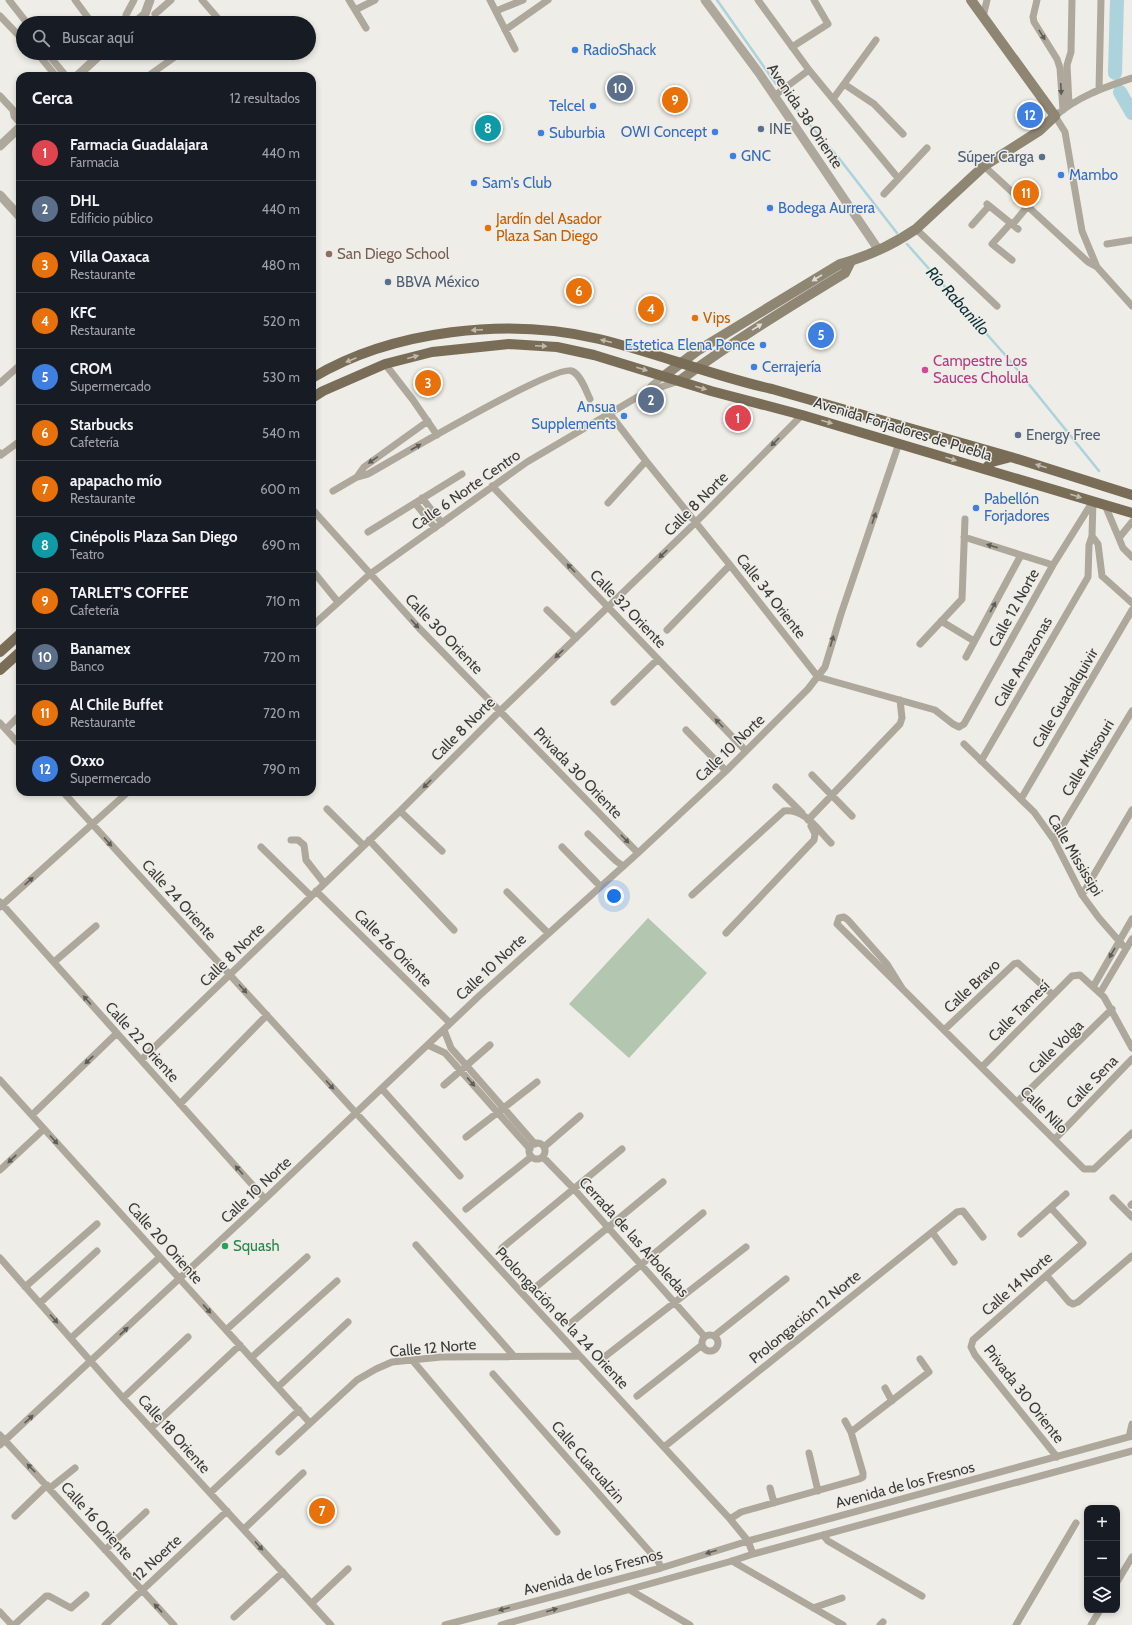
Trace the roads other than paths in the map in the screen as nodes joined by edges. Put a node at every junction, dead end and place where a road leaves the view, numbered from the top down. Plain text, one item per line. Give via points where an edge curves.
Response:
1 (9, 0) edge
2 (75, 0) edge
3 (134, 0) edge
4 (150, 0) edge
5 (171, 0) edge
6 (202, 0) edge
7 (349, 0) edge
8 (375, 0) edge
9 (490, 0) edge
10 (523, 0) edge
11 (548, 0) edge
12 (705, 0) edge
13 (758, 0) edge
14 (814, 0) edge
15 (971, 0) edge
16 (987, 0) edge
17 (1037, 0) edge
18 (1072, 0) edge
19 (1101, 0) edge
20 (355, 10) junction
21 (496, 12) junction
22 (155, 14) dead end
23 (0, 16) edge
24 (21, 16) edge
25 (87, 16) edge
26 (126, 16) edge
27 (142, 16) edge
28 (214, 16) edge
29 (983, 17) junction
30 (366, 28) dead end
31 (505, 30) junction
32 (16, 33) edge
33 (876, 40) dead end
34 (792, 47) junction
35 (515, 49) dead end
36 (43, 60) edge
37 (53, 60) edge
38 (96, 60) edge
39 (171, 60) edge
40 (809, 70) junction
41 (53, 72) edge
42 (63, 72) edge
43 (85, 72) edge
44 (154, 72) edge
45 (1132, 78) edge
46 (844, 84) junction
47 (1099, 90) junction
48 (0, 96) edge
49 (774, 96) junction
50 (833, 99) junction
51 (1069, 104) junction
52 (16, 110) edge
53 (1059, 113) junction
54 (16, 131) edge
55 (903, 134) dead end
56 (0, 146) edge
57 (927, 148) dead end
58 (984, 166) junction
59 (898, 178) junction
60 (884, 194) dead end
61 (0, 195) edge
62 (1027, 207) junction
63 (16, 213) edge
64 (972, 225) dead end
65 (1014, 225) junction
66 (916, 229) junction
67 (1132, 240) edge
68 (1107, 244) dead end
69 (878, 249) junction
70 (1012, 260) dead end
71 (851, 261) junction
72 (1097, 267) junction
73 (997, 306) dead end
74 (1132, 306) edge
75 (681, 363) junction
76 (385, 364) junction
77 (696, 368) junction
78 (16, 369) edge
79 (0, 371) edge
80 (316, 376) edge
81 (664, 376) junction
82 (6, 378) junction
83 (679, 381) junction
84 (0, 383) edge
85 (646, 392) junction
86 (316, 395) edge
87 (590, 399) dead end
88 (610, 414) junction
89 (802, 415) junction
90 (428, 421) junction
91 (437, 435) junction
92 (899, 443) junction
93 (16, 444) edge
94 (385, 452) junction
95 (1, 454) edge
96 (1011, 457) junction
97 (391, 461) junction
98 (646, 461) junction
99 (985, 469) junction
100 (462, 474) dead end
101 (357, 477) junction
102 (492, 486) junction
103 (333, 491) dead end
104 (1132, 495) edge
105 (422, 498) junction
106 (1093, 501) junction
107 (415, 503) junction
108 (608, 503) dead end
109 (1105, 505) junction
110 (316, 513) edge
111 (1132, 513) edge
112 (965, 519) dead end
113 (696, 522) junction
114 (1132, 522) edge
115 (442, 523) junction
116 (435, 528) junction
117 (368, 532) dead end
118 (1092, 536) junction
119 (964, 538) junction
120 (1119, 538) junction
121 (1021, 555) junction
122 (1132, 557) edge
123 (730, 565) junction
124 (1053, 565) junction
125 (370, 574) junction
126 (316, 575) edge
127 (1102, 576) junction
128 (1088, 577) junction
129 (338, 602) junction
130 (1132, 603) edge
131 (609, 608) junction
132 (547, 610) dead end
133 (1132, 610) edge
134 (941, 621) junction
135 (316, 622) edge
136 (667, 630) dead end
137 (16, 638) edge
138 (576, 638) junction
139 (974, 641) junction
140 (920, 644) dead end
141 (0, 652) edge
142 (16, 656) edge
143 (966, 657) dead end
144 (658, 659) junction
145 (0, 670) edge
146 (818, 677) junction
147 (900, 700) junction
148 (614, 702) dead end
149 (1132, 710) edge
150 (500, 711) junction
151 (16, 719) edge
152 (0, 723) edge
153 (6, 729) junction
154 (686, 730) dead end
155 (16, 740) edge
156 (964, 744) dead end
157 (746, 751) junction
158 (981, 761) junction
159 (726, 771) junction
160 (812, 775) dead end
161 (776, 787) dead end
162 (832, 795) junction
163 (67, 796) edge
164 (124, 796) edge
165 (1021, 799) junction
166 (327, 809) dead end
167 (1132, 810) edge
168 (400, 811) junction
169 (852, 816) dead end
170 (806, 817) junction
171 (92, 824) junction
172 (588, 834) dead end
173 (291, 840) dead end
174 (1054, 840) junction
175 (366, 842) junction
176 (831, 843) dead end
177 (261, 847) dead end
178 (562, 847) dead end
179 (442, 851) dead end
180 (638, 853) junction
181 (623, 866) junction
182 (324, 883) junction
183 (600, 886) junction
184 (316, 891) junction
185 (507, 892) dead end
186 (692, 895) dead end
187 (1082, 895) junction
188 (311, 896) junction
189 (1, 904) edge
190 (1132, 919) edge
191 (96, 926) dead end
192 (454, 930) dead end
193 (548, 933) junction
194 (726, 933) dead end
195 (1132, 939) edge
196 (1120, 940) junction
197 (1126, 949) junction
198 (54, 962) junction
199 (230, 975) junction
200 (1093, 986) junction
201 (902, 988) junction
202 (1100, 993) junction
203 (1053, 995) junction
204 (1112, 1009) junction
205 (267, 1016) junction
206 (450, 1023) junction
207 (444, 1030) junction
208 (944, 1030) junction
209 (117, 1033) junction
210 (428, 1045) junction
211 (490, 1045) dead end
212 (1132, 1048) edge
213 (1132, 1059) edge
214 (142, 1060) junction
215 (467, 1066) junction
216 (982, 1067) junction
217 (461, 1071) junction
218 (0, 1080) edge
219 (537, 1082) dead end
220 (444, 1085) dead end
221 (382, 1089) junction
222 (1017, 1102) junction
223 (180, 1104) junction
224 (504, 1108) junction
225 (356, 1113) junction
226 (498, 1113) junction
227 (32, 1115) junction
228 (580, 1116) dead end
229 (44, 1129) junction
230 (1132, 1133) edge
231 (466, 1137) dead end
232 (1055, 1139) junction
233 (544, 1146) junction
234 (622, 1149) dead end
235 (532, 1150) junction
236 (543, 1157) junction
237 (0, 1170) edge
238 (460, 1176) dead end
239 (663, 1182) dead end
240 (574, 1189) junction
241 (1066, 1194) dead end
242 (1113, 1198) dead end
243 (265, 1199) junction
244 (1051, 1208) junction
245 (466, 1209) dead end
246 (704, 1213) dead end
247 (1132, 1217) edge
248 (97, 1224) dead end
249 (608, 1228) junction
250 (932, 1232) junction
251 (1021, 1234) dead end
252 (983, 1237) dead end
253 (416, 1245) dead end
254 (746, 1247) dead end
255 (502, 1248) dead end
256 (97, 1251) dead end
257 (1132, 1256) edge
258 (160, 1257) junction
259 (307, 1257) dead end
260 (0, 1258) edge
261 (954, 1262) dead end
262 (642, 1265) junction
263 (1047, 1276) junction
264 (179, 1278) junction
265 (786, 1279) dead end
266 (337, 1281) dead end
267 (537, 1286) dead end
268 (25, 1287) junction
269 (676, 1302) junction
270 (40, 1303) junction
271 (348, 1322) dead end
272 (571, 1323) dead end
273 (226, 1330) junction
274 (188, 1336) dead end
275 (705, 1336) junction
276 (714, 1336) junction
277 (71, 1338) junction
278 (702, 1345) junction
279 (240, 1346) junction
280 (971, 1347) joint
281 (513, 1355) junction
282 (580, 1356) junction
283 (252, 1358) junction
284 (603, 1358) dead end
285 (920, 1359) dead end
286 (413, 1360) junction
287 (91, 1361) junction
288 (494, 1374) dead end
289 (278, 1387) junction
290 (884, 1388) dead end
291 (638, 1396) dead end
292 (123, 1398) junction
293 (892, 1401) junction
294 (299, 1410) junction
295 (845, 1421) dead end
296 (310, 1423) junction
297 (1132, 1424) edge
298 (151, 1428) junction
299 (851, 1432) junction
300 (1131, 1437) edge
301 (2, 1441) edge
302 (664, 1447) junction
303 (1132, 1451) edge
304 (279, 1452) dead end
305 (809, 1454) dead end
306 (1057, 1457) junction
307 (75, 1468) dead end
308 (303, 1473) dead end
309 (61, 1480) junction
310 (66, 1485) dead end
311 (48, 1487) junction
312 (770, 1488) dead end
313 (818, 1491) junction
314 (210, 1493) junction
315 (774, 1503) junction
316 (227, 1511) junction
317 (146, 1512) dead end
318 (15, 1516) dead end
319 (730, 1519) junction
320 (1076, 1523) dead end
321 (244, 1529) junction
322 (557, 1532) dead end
323 (823, 1535) junction
324 (748, 1541) junction
325 (105, 1550) junction
326 (753, 1554) junction
327 (1132, 1557) edge
328 (732, 1561) junction
329 (661, 1568) junction
330 (348, 1569) dead end
331 (283, 1572) junction
332 (1120, 1577) edge
333 (142, 1590) junction
334 (630, 1590) junction
335 (86, 1595) dead end
336 (922, 1596) dead end
337 (842, 1598) dead end
338 (312, 1603) junction
339 (813, 1608) junction
340 (0, 1612) edge
341 (1098, 1613) edge
342 (234, 1617) dead end
343 (513, 1624) edge
344 (13, 1625) edge
345 (105, 1625) edge
346 (174, 1625) edge
347 (332, 1625) edge
348 (445, 1625) edge
349 (501, 1625) edge
350 (690, 1625) edge
351 (843, 1625) edge
352 (1016, 1625) edge
353 (1091, 1625) edge

1 - 24 street
2 - 25 street
3 - 26 street
4 - 27 street
5 - 22 street
6 - 28 street
7 - 20 street
8 - 20 street
9 - 21 street
10 - 21 street
11 - 31 street
12 - 49 street, Avenida 38 Oriente
13 - 34 street
14 - 34 street via 828,24
15 - 29 main road
16 - 29 street
17 -> 53 street via 1034,22 1060,68
18 - 51 street via 1071,52 1067,65
19 - 47 street
20 - 30 street
21 - 31 street
23 - 32 street
29 - 53 main road
31 - 35 street
33 - 46 street
34 - 40 street
36 - 41 street
37 - 42 street
38 - 43 street
39 - 44 street
40 - 49 street
40 - 50 street
45 - 47 street
46 - 50 street
46 - 55 street via 874,104
47 - 51 street
48 - 52 street
49 - 69 street, Avenida 38 Oriente
50 - 59 street
51 - 53 street
53 - 58 main road via 1039,132
53 - 72 street via 1065,132 1082,231
54 - 56 street
57 - 59 street
58 - 62 street
58 - 66 main road
59 - 60 street
61 - 63 street
62 - 65 street
62 - 72 street via 1088,262
64 - 65 street via 988,205
65 - 70 street via 992,244
66 - 69 main road
66 - 73 street
67 - 68 street
69 - 71 main road
71 -> 75 main road via 840,264 736,326
77 -> 71 main road via 845,272
72 - 74 street
75 - 77 main road, Avenida Forjadores de Puebla
75 -> 80 main road, Avenida Forjadores de Puebla via 577,334 509,328 448,333 393,344
75 - 81 main road
76 -> 81 main road, Avenida Forjadores de Puebla via 432,352 509,344 557,347
76 - 86 main road, Avenida Forjadores de Puebla
76 - 90 street
77 - 83 main road
77 - 96 main road, Avenida Forjadores de Puebla
78 - 82 street
79 - 82 street
81 - 83 main road, Avenida Forjadores de Puebla
81 - 85 street, Calle 6 Norte Centro
82 - 84 street
83 - 85 street, Calle 6 Norte Centro
83 -> 89 main road, Avenida Forjadores de Puebla
85 - 88 street, Calle 6 Norte Centro
87 - 91 street via 578,375 571,370 564,370 524,387
88 - 98 street, Calle 34 Oriente
88 - 102 street, Calle 6 Norte Centro via 527,462
89 -> 92 main road, Avenida Forjadores de Puebla
89 -> 113 street, Calle 8 Norte
90 - 91 street
90 - 94 street
97 -> 91 street
92 -> 99 main road, Avenida Forjadores de Puebla
146 -> 92 street, Calle 10 Norte via 825,667
93 - 95 street
94 - 97 street
94 -> 101 street via 364,467
96 - 99 main road via 992,462
104 -> 96 main road, Avenida Forjadores de Puebla
97 - 101 street
98 - 108 street
98 - 113 street, Calle 34 Oriente
99 -> 106 main road, Avenida Forjadores de Puebla
100 - 105 street
101 - 103 street
102 - 115 street, Calle 6 Norte Centro
131 -> 102 street, Calle 32 Oriente
105 - 107 street
105 - 115 street
106 - 109 main road, Avenida Forjadores de Puebla
106 - 118 street
106 - 124 street, Calle 12 Norte
107 - 116 street
107 - 117 street
109 - 111 main road, Avenida Forjadores de Puebla
109 - 120 street
110 - 125 street
112 - 119 street
113 - 123 street, Calle 34 Oriente
113 -> 131 street, Calle 8 Norte
114 - 120 street
115 - 116 street, Calle 6 Norte Centro
116 - 125 street, Calle 6 Norte Centro
118 - 127 street via 1098,544
118 - 128 street via 1088,545
121 -> 119 street
119 - 134 street via 962,599
120 - 122 street
121 - 124 street
139 -> 121 street
123 - 136 street
123 - 146 street, Calle 34 Oriente
124 - 147 street, Calle 12 Norte via 964,724 959,727 935,710
125 - 129 street, Calle 6 Norte Centro
125 -> 150 street, Calle 30 Oriente
126 - 129 street
127 - 128 street
127 - 130 street
128 - 158 street, Calle Amazonas
129 - 135 street, Calle 6 Norte Centro
131 - 138 street, Calle 8 Norte
131 - 144 street, Calle 32 Oriente
132 - 138 street
133 - 165 street, Calle Guadalquivir
134 - 139 street
134 - 140 street
137 - 141 main road
138 -> 150 street, Calle 8 Norte
139 - 143 street
142 - 145 main road
144 - 148 street
157 -> 144 street, Calle 32 Oriente
146 - 147 street
146 - 157 street, Calle 10 Norte
147 - 162 street via 900,724
149 - 174 street, Calle Missouri
150 -> 168 street, Calle 8 Norte
150 -> 180 street, Privada 30 Oriente
151 - 153 street
152 - 153 street
153 - 155 street
154 - 159 street
156 - 158 street, Calle Mississipi
157 - 159 street, Calle 10 Norte
158 - 165 street, Calle Mississipi
159 - 180 street, Calle 10 Norte
160 - 162 street
161 - 170 street
162 - 169 street
162 - 170 street
163 - 171 street, Calle 24 Oriente
164 - 171 street
165 - 174 street, Calle Mississipi
166 - 175 street
167 - 187 street
168 - 175 street, Calle 8 Norte
168 - 179 street
170 - 176 street
170 - 186 street via 791,810 784,811
170 - 194 street via 815,834 814,840
189 -> 171 street
171 -> 199 street, Calle 24 Oriente
172 - 181 street
173 - 182 street via 298,840 304,845 306,860
174 - 187 street, Calle Mississipi
175 - 182 street, Calle 8 Norte
175 - 192 street
177 - 188 street
178 - 183 street
180 - 181 street, Calle 10 Norte
181 - 183 street, Calle 10 Norte
182 - 184 street, Calle 8 Norte
183 - 193 street, Calle 10 Norte
184 - 188 street, Calle 8 Norte
184 - 206 street, Calle 26 Oriente
185 - 193 street
187 - 196 street, Calle Mississipi
188 - 199 street, Calle 8 Norte
189 - 198 street, Calle 22 Oriente
190 - 196 street
191 - 198 street
193 - 206 street, Calle 10 Norte
195 - 197 street
196 - 197 street, Calle Mississipi
196 -> 200 street
197 - 202 street
209 -> 198 street, Calle 22 Oriente
199 -> 205 street, Calle 24 Oriente
199 - 214 street, Calle 8 Norte
200 - 202 street
200 - 203 street, Calle Tamesí via 1080,975 1076,975
201 - 201 street via 887,964 848,920 844,917 839,918 837,924
201 - 208 street, Calle Nilo
202 - 204 street
203 - 208 street, Calle Bravo via 1018,963 1014,964
203 - 216 street, Calle Tamesí
204 - 212 street
204 - 222 street, Calle Volga
205 - 223 street
205 -> 225 street, Calle 24 Oriente
206 - 207 street, Calle 10 Norte
207 - 210 street, Calle 10 Norte
207 - 215 street via 451,1048
208 - 216 street, Calle Nilo
209 - 214 street, Calle 22 Oriente
209 -> 227 street
210 - 217 street via 445,1053
210 - 221 street, Calle 10 Norte
211 - 215 street
213 - 232 street, Calle Sena
214 - 223 street, Calle 22 Oriente
215 - 217 street
215 - 224 street
216 - 222 street, Calle Nilo
217 - 220 street
217 -> 226 street
218 - 227 street, Calle 20 Oriente
219 - 224 street
221 - 225 street, Calle 10 Norte
221 - 238 street
222 - 232 street, Calle Nilo
243 -> 223 street, Calle 22 Oriente
224 - 226 street
224 - 235 street
225 - 243 street, Calle 10 Norte
225 - 282 street, Prolongación de la 24 Oriente
226 - 231 street
226 - 235 street
227 - 229 street, Calle 20 Oriente
228 - 233 street
229 -> 237 street
229 -> 258 street, Calle 20 Oriente
230 - 232 street, Calle Nilo via 1094,1170 1084,1168
233 - 235 street via 540,1144
233 - 236 street
234 - 240 street
235 - 236 street via 539,1159
235 - 245 street
236 - 240 street, Cerrada de las Arboledas
239 - 249 street
240 - 249 street, Cerrada de las Arboledas
240 - 255 street
241 - 244 street
242 - 247 street
243 - 264 street, Calle 10 Norte
244 - 251 street
244 - 263 street, Calle 14 Norte via 1083,1243
246 - 262 street
248 - 268 street
249 - 262 street, Cerrada de las Arboledas
249 - 267 street
250 - 252 street, Prolongación 12 Norte via 957,1212 963,1211
250 - 261 street
250 - 302 street, Prolongación 12 Norte
253 - 281 street
254 - 269 street
256 - 270 street
257 - 263 street via 1074,1304 1069,1302
258 - 264 street, Calle 20 Oriente
258 - 277 street
259 - 273 street
260 - 268 street, Calle 18 Oriente
262 - 269 street, Cerrada de las Arboledas
262 - 272 street
263 - 280 street, Calle 14 Norte via 973,1340
264 -> 273 street, Calle 20 Oriente
287 -> 264 street, Calle 10 Norte
265 - 276 street
266 - 283 street
268 - 270 street, Calle 18 Oriente
269 - 275 street, Cerrada de las Arboledas
269 - 284 street
270 -> 277 street, Calle 18 Oriente
271 - 289 street
273 - 279 street, Calle 20 Oriente
274 - 292 street
275 - 276 street
275 - 278 street
276 - 278 street via 719,1344 714,1351 705,1349
277 - 287 street, Calle 18 Oriente
278 - 291 street
279 - 283 street, Calle 20 Oriente
279 - 298 street
280 - 306 street, Privada 30 Oriente
281 - 282 street, Calle 12 Norte
281 - 286 street, Calle 12 Norte
282 - 302 street, Prolongación de la 24 Oriente
283 - 289 street, Calle 20 Oriente
285 - 293 street via 929,1372
286 - 296 street, Calle 12 Norte via 392,1362 376,1369 363,1377
286 - 322 street
287 - 292 street, Calle 18 Oriente
301 -> 287 street, Calle 10 Norte
288 - 329 street, Calle Cuacualzin via 658,1561
289 - 294 street, Calle 20 Oriente
290 - 293 street
292 - 298 street, Calle 18 Oriente
293 - 299 street
294 - 296 street, Calle 20 Oriente
294 - 314 street
295 - 299 street
296 - 304 street, Calle 12 Norte
297 - 300 street
298 - 314 street, Calle 18 Oriente
299 - 313 street via 863,1477
300 - 306 street, Avenida de los Fresnos
311 -> 301 street, Calle 16 Oriente
302 - 319 street, Prolongación de la 24 Oriente
303 - 323 street, Avenida de los Fresnos
305 - 313 street
306 - 324 street, Avenida de los Fresnos
307 - 309 street
308 - 321 street
309 - 310 street
309 - 311 street
311 - 318 street
311 - 325 street, Calle 16 Oriente
312 - 315 street
313 - 315 street
314 - 316 street, Calle 18 Oriente
315 - 319 street via 741,1512
316 - 321 street, Calle 18 Oriente
316 - 333 street, 12 Noerte
317 - 325 street
319 - 324 street, Prolongación de la 24 Oriente
320 - 352 street
321 -> 331 street, Calle 18 Oriente
323 - 326 street, Avenida de los Fresnos
323 - 336 street via 828,1541
324 - 326 street
324 -> 329 street, Avenida de los Fresnos
325 - 333 street, Calle 16 Oriente
326 - 328 street, Avenida de los Fresnos
327 - 332 street
328 - 334 street, Avenida de los Fresnos
328 - 339 street
329 -> 348 street, Avenida de los Fresnos
330 - 338 street
331 - 338 street, Calle 18 Oriente
331 - 342 street
333 - 345 street, 12 Noerte
346 -> 333 street, Calle 16 Oriente
343 -> 334 street, Avenida de los Fresnos via 553,1610
334 - 350 street
335 - 344 street via 71,1608 46,1596
337 - 339 street
338 - 347 street, Calle 18 Oriente
339 - 351 street
340 - 344 street
341 - 353 street
343 - 349 street, Avenida de los Fresnos

